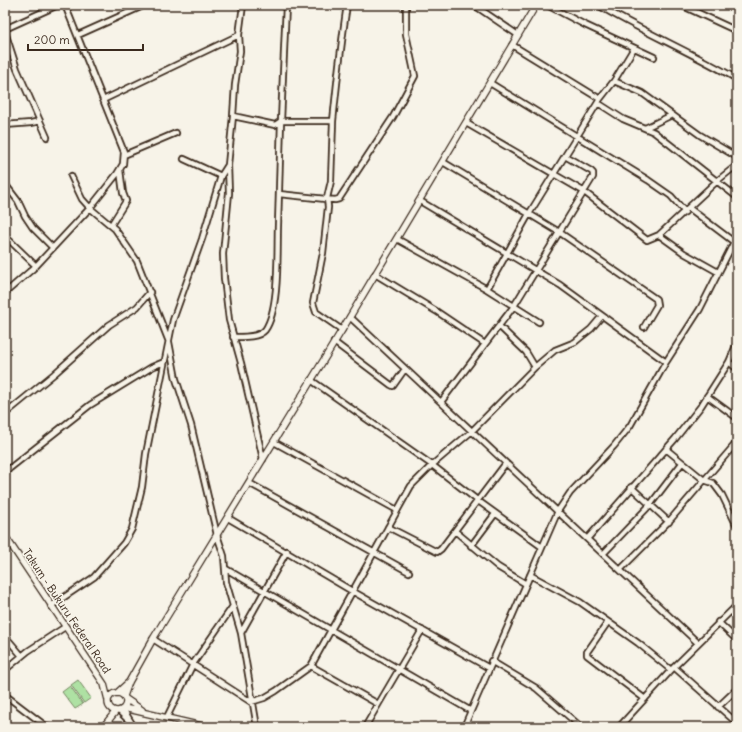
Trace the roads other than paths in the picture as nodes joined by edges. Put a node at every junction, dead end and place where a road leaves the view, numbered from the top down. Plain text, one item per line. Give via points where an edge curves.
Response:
1 (58, 5) edge
2 (65, 5) edge
3 (145, 5) edge
4 (243, 5) edge
5 (286, 5) edge
6 (348, 5) edge
7 (406, 5) edge
8 (474, 5) edge
9 (536, 5) edge
10 (547, 5) edge
11 (598, 5) edge
12 (681, 5) edge
13 (5, 31) edge
14 (737, 32) edge
15 (78, 35) junction
16 (239, 35) junction
17 (518, 35) junction
18 (512, 46) junction
19 (634, 48) junction
20 (654, 57) dead end
21 (737, 78) edge
22 (614, 81) junction
23 (490, 82) junction
24 (103, 100) junction
25 (599, 101) junction
26 (672, 115) junction
27 (233, 116) junction
28 (40, 121) junction
29 (281, 121) junction
30 (333, 121) junction
31 (466, 123) junction
32 (5, 125) edge
33 (645, 128) junction
34 (176, 133) dead end
35 (47, 137) dead end
36 (577, 137) junction
37 (124, 155) junction
38 (565, 156) junction
39 (737, 157) edge
40 (184, 159) dead end
41 (443, 162) junction
42 (228, 165) junction
43 (737, 165) edge
44 (120, 170) junction
45 (554, 175) junction
46 (71, 176) dead end
47 (221, 176) junction
48 (717, 181) junction
49 (5, 184) edge
50 (583, 191) junction
51 (279, 194) junction
52 (737, 197) edge
53 (326, 198) junction
54 (420, 201) junction
55 (90, 208) junction
56 (687, 210) junction
57 (529, 214) junction
58 (111, 225) junction
59 (559, 232) junction
60 (659, 235) junction
61 (5, 236) edge
62 (737, 237) edge
63 (397, 239) junction
64 (734, 242) junction
65 (53, 248) junction
66 (507, 253) junction
67 (36, 266) junction
68 (537, 270) junction
69 (718, 272) junction
70 (376, 274) junction
71 (486, 289) junction
72 (150, 292) junction
73 (5, 293) edge
74 (514, 306) junction
75 (350, 316) junction
76 (602, 316) junction
77 (539, 322) dead end
78 (499, 326) junction
79 (644, 327) dead end
80 (342, 330) junction
81 (233, 337) junction
82 (169, 342) junction
83 (334, 342) junction
84 (737, 343) edge
85 (485, 344) junction
86 (164, 362) junction
87 (666, 362) junction
88 (729, 362) junction
89 (535, 367) junction
90 (406, 369) junction
91 (737, 369) edge
92 (311, 380) junction
93 (707, 396) junction
94 (441, 402) junction
95 (5, 414) edge
96 (737, 418) edge
97 (472, 431) junction
98 (274, 442) junction
99 (737, 442) edge
100 (666, 449) junction
101 (263, 460) junction
102 (506, 463) junction
103 (682, 463) junction
104 (432, 465) junction
105 (5, 472) edge
106 (704, 480) junction
107 (249, 483) junction
108 (631, 487) junction
109 (477, 500) junction
110 (650, 505) junction
111 (397, 510) junction
112 (558, 511) junction
113 (495, 514) junction
114 (228, 518) junction
115 (669, 522) junction
116 (737, 526) edge
117 (388, 527) junction
118 (455, 531) junction
119 (217, 535) junction
120 (5, 536) edge
121 (587, 539) junction
122 (471, 546) junction
123 (542, 547) junction
124 (287, 551) junction
125 (375, 553) junction
126 (603, 554) junction
127 (226, 569) junction
128 (620, 570) junction
129 (409, 572) dead end
130 (530, 575) junction
131 (526, 584) junction
132 (352, 591) junction
133 (264, 592) junction
134 (51, 606) junction
135 (233, 606) junction
136 (737, 606) edge
137 (608, 622) junction
138 (718, 622) junction
139 (65, 627) junction
140 (330, 629) junction
141 (422, 630) junction
142 (240, 633) junction
143 (5, 636) edge
144 (152, 639) junction
145 (737, 640) edge
146 (698, 642) junction
147 (22, 656) junction
148 (491, 661) junction
149 (193, 664) junction
150 (311, 666) junction
151 (489, 668) junction
152 (673, 668) junction
153 (399, 669) junction
154 (5, 670) edge
155 (129, 682) junction
156 (104, 684) junction
157 (737, 689) edge
158 (116, 693) junction
159 (5, 695) edge
160 (125, 697) junction
161 (645, 699) junction
162 (251, 702) junction
163 (109, 703) junction
164 (378, 704) junction
165 (718, 707) junction
166 (121, 710) junction
167 (144, 711) junction
168 (471, 711) junction
169 (167, 717) junction
170 (737, 723) edge
171 (104, 725) edge
172 (133, 725) edge
173 (47, 727) edge
174 (206, 727) edge
175 (257, 727) edge
176 (364, 727) edge
177 (464, 727) edge
178 (581, 727) edge
179 (619, 727) edge

1 - 13 street
2 - 15 street
3 - 15 street
4 - 16 street
5 - 29 street
6 - 30 street via 340,48
7 - 53 street via 406,34 415,76 393,117 343,194 335,200
8 - 17 street
9 - 17 main road
10 - 19 street
11 - 21 street
12 - 14 street
13 - 28 street via 17,69
15 - 24 street
16 - 24 street
16 - 27 street via 240,51
17 - 18 main road
18 - 23 main road
18 - 25 street
19 - 20 street
19 - 22 street
22 - 25 street
22 - 26 street via 642,93
23 - 31 main road
23 - 36 street
24 - 37 street
25 - 33 street via 624,119
25 - 36 street
26 - 33 street
26 - 39 street
27 - 29 street via 275,125
27 - 42 street
28 - 32 street
28 - 35 street
29 - 30 street
29 - 51 street
30 - 53 street via 331,181
31 - 41 main road
31 - 45 street
33 - 48 street via 654,132
34 - 37 street
36 - 38 street
36 - 56 street via 648,180
37 - 44 street
38 - 45 street
38 - 50 street via 593,173
40 - 47 street
41 - 54 main road
41 - 57 street
42 - 47 street
42 - 81 street via 229,193 223,254
43 - 48 street
44 - 55 street
44 - 58 street via 126,201
45 - 50 street
45 - 57 street
46 - 55 street
47 - 82 street via 173,320
48 - 52 street
48 - 56 street
49 - 65 street via 29,222
50 - 59 street
50 - 60 street via 645,239 650,240
51 - 53 street
51 - 81 street via 274,307 265,330 255,335
53 - 80 street via 328,207 323,252 313,303 316,312
54 - 63 main road
54 - 66 street
55 - 58 street
55 - 65 street
56 - 60 street
56 - 64 street
57 - 59 street
57 - 66 street
58 - 72 street via 137,261
59 - 68 street
59 - 79 street via 656,299 657,304
60 - 69 street
61 - 67 street
62 - 64 street
63 - 70 main road
63 - 71 street
64 - 69 street
65 - 67 street
66 - 68 street
66 - 71 street
67 - 73 street
68 - 74 street
68 - 76 street
69 - 87 street via 700,309
70 - 75 main road
70 - 85 street
71 - 74 street
72 - 82 street
72 - 95 street via 136,307 109,324
74 - 77 street
74 - 78 street
75 - 80 main road
75 - 90 street
76 - 87 street
76 - 89 street via 575,342 555,350
78 - 85 street
78 - 89 street via 522,347
80 - 83 main road
81 - 101 street
82 - 86 street
82 - 119 street via 176,379 191,425
83 - 90 street via 393,386
83 - 92 main road
84 - 88 street
85 - 94 street
86 - 105 street via 90,405
86 - 134 street via 142,487 128,538 94,577
87 - 112 street via 630,426 570,493
88 - 91 street
88 - 93 street
89 - 97 street
90 - 94 street
92 - 98 main road
92 - 104 street
93 - 96 street
93 - 100 street
94 - 97 street
97 - 102 street
97 - 104 street
98 - 101 main road
98 - 111 street
99 - 106 street
100 - 103 street
100 - 108 street
101 - 107 main road
102 - 109 street
102 - 112 street
103 - 106 street
103 - 110 street
104 - 109 street
104 - 111 street via 411,486
106 - 115 street
106 - 116 street via 713,483 722,495
107 - 114 main road
107 - 125 street
108 - 110 street
108 - 121 street
109 - 113 street
109 - 118 street
110 - 115 street
110 - 126 street
111 - 117 street
112 - 121 street
112 - 123 street
113 - 122 street
113 - 123 street
114 - 119 main road
114 - 124 street
115 - 128 street
117 - 118 street via 437,552
117 - 125 street
118 - 122 street
119 - 127 street
119 - 144 main road
120 - 134 main road, Takum - Bukuru Federal Road
121 - 126 street
122 - 131 street
123 - 130 street
124 - 132 street
124 - 133 street
125 - 129 street
125 - 132 street
126 - 128 street
127 - 133 street
127 - 135 street via 226,582
128 - 146 street
130 - 131 street
130 - 137 street via 580,602
131 - 148 street
132 - 140 street
132 - 141 street
133 - 140 street
133 - 142 street
134 - 139 main road, Takum - Bukuru Federal Road
135 - 142 street
135 - 149 street
136 - 138 street
137 - 152 street
137 - 161 street via 587,652 588,655
138 - 145 street
138 - 146 street
139 - 147 street
139 - 156 main road, Takum - Bukuru Federal Road
140 - 150 street
140 - 153 street
141 - 151 street
141 - 153 street
142 - 162 street
143 - 147 street
144 - 149 street
144 - 155 main road
146 - 152 street
147 - 154 street
148 - 151 street
148 - 178 street via 536,688
149 - 162 street
149 - 169 street
150 - 162 street via 276,691
150 - 164 street
151 - 168 street
152 - 161 street
152 - 165 street
153 - 164 street
153 - 168 street
155 - 158 main road
155 - 160 main road
156 - 158 main road
156 - 163 main road, Takum - Bukuru Federal Road
157 - 165 street
158 - 160 main road
158 - 163 main road
159 - 173 street
160 - 166 main road
160 - 167 main road
161 - 179 street
162 - 175 street
163 - 166 main road
163 - 171 main road
164 - 176 street
165 - 170 street
166 - 167 main road
166 - 171 main road
166 - 172 street
167 - 169 main road
168 - 177 street
169 - 174 main road

